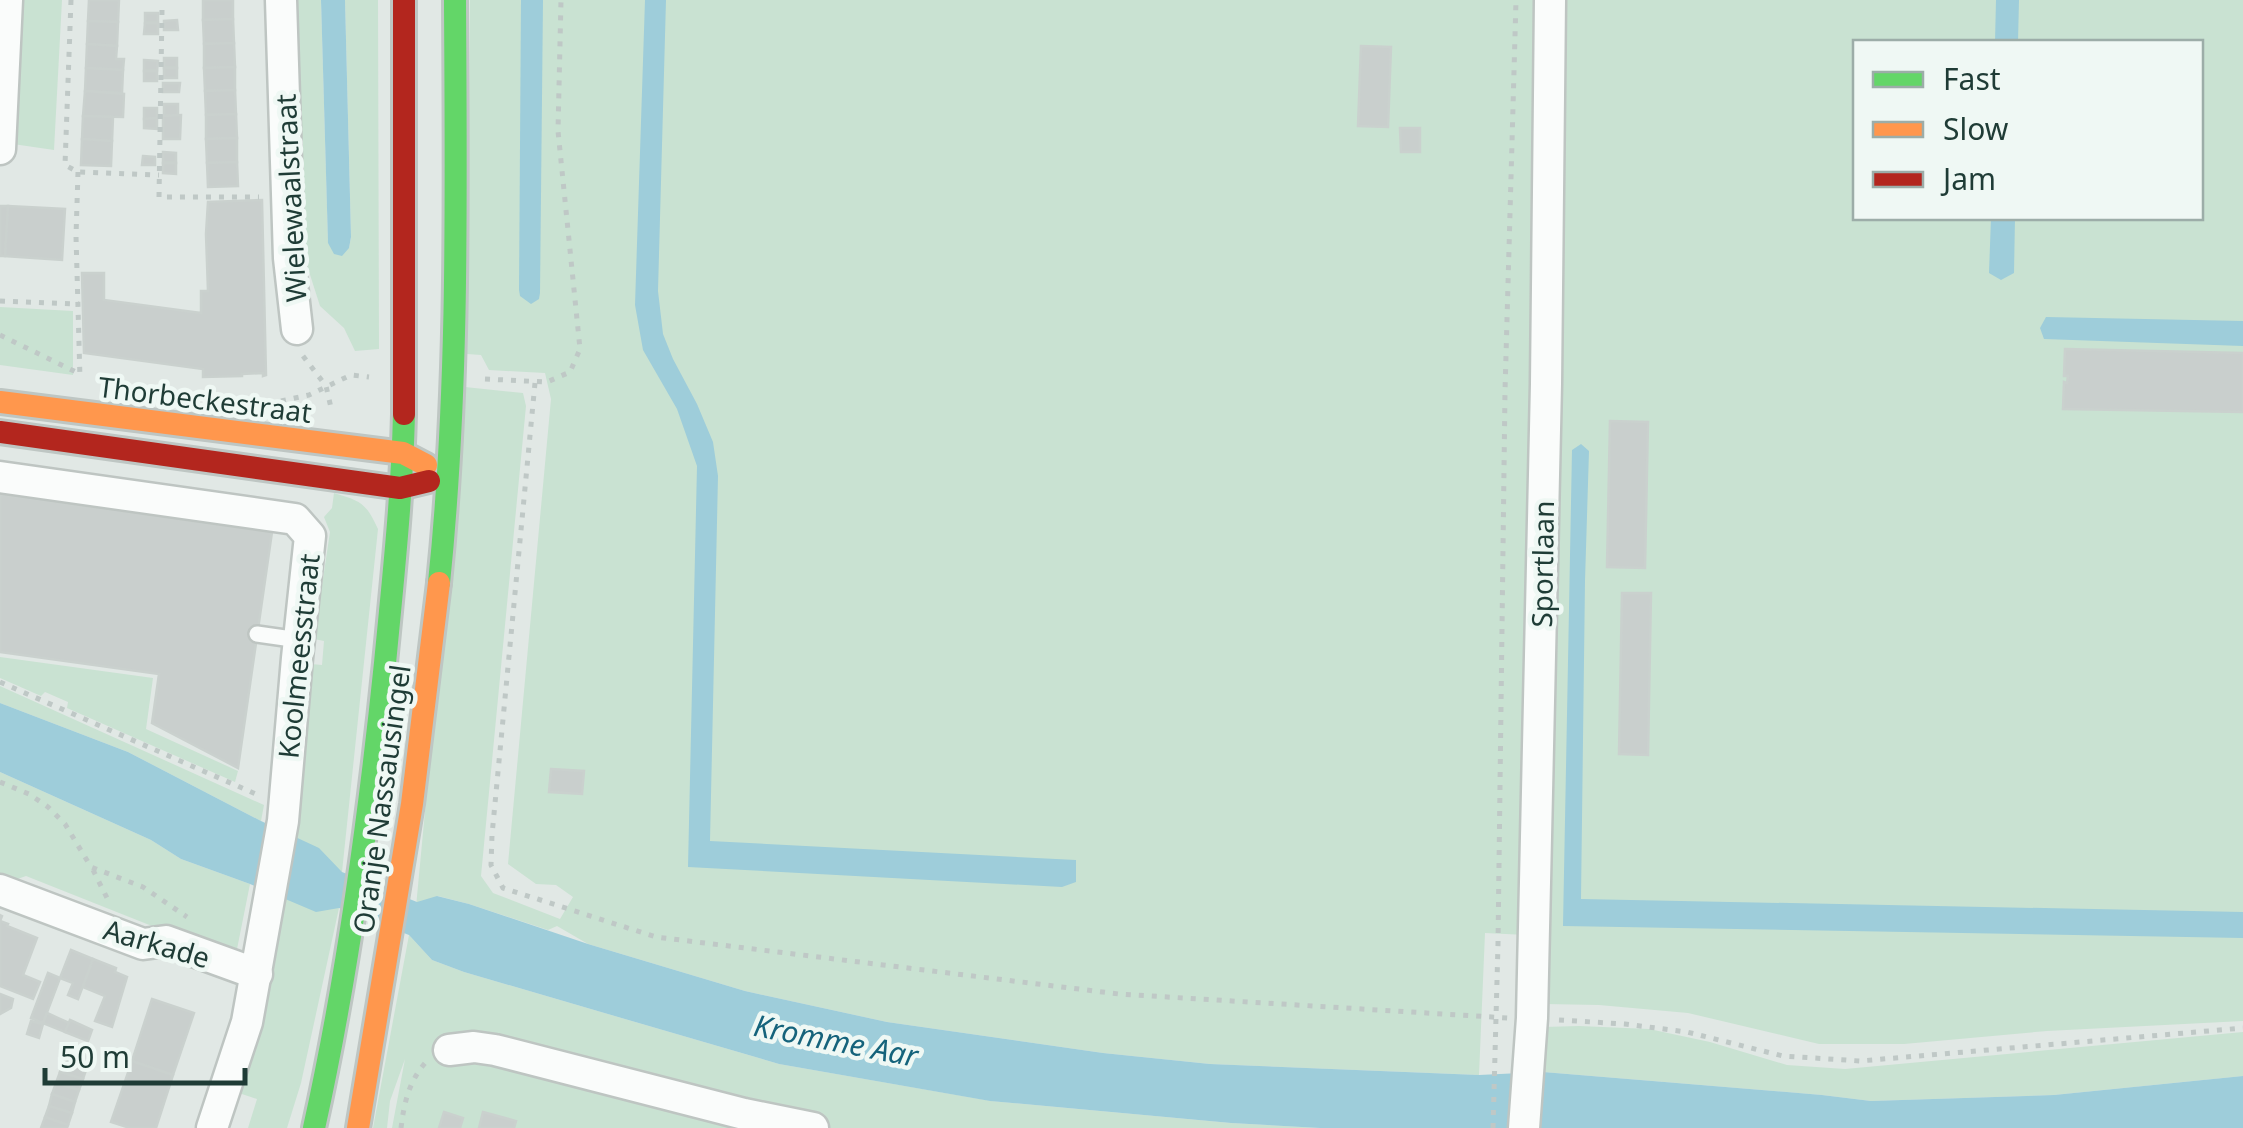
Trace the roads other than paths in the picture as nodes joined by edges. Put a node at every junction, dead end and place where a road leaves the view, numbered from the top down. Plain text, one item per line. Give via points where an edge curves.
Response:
1 (7, 0) edge
2 (281, 0) edge
3 (404, 0) edge
4 (456, 0) edge
5 (1550, 0) edge
6 (0, 149) edge
7 (297, 329) road end
8 (0, 402) edge
9 (0, 432) edge
10 (403, 453) junction
11 (448, 476) junction
12 (0, 477) edge
13 (400, 488) junction
14 (258, 634) dead end
15 (299, 640) junction
16 (0, 890) edge
17 (257, 974) junction
18 (449, 1050) road end
19 (212, 1128) edge
20 (314, 1128) edge
21 (358, 1128) edge
22 (813, 1128) edge
23 (1524, 1128) edge

1 - 6 street
2 - 7 street, Wielewaalstraat
3 - 10 main road, Oranje Nassausingel
4 - 11 main road, Oranje Nassausingel
5 - 23 street, Sportlaan
8 - 10 main road, Thorbeckestraat
9 - 13 main road
10 - 11 main road
10 - 13 main road, Oranje Nassausingel
11 - 13 main road
11 - 21 main road, Oranje Nassausingel via 424,726
12 - 15 street, Koolmeesstraat via 295,519 310,536
13 - 20 main road, Oranje Nassausingel via 376,762
14 - 15 lane
15 - 17 street, Koolmeesstraat via 284,813
16 - 17 street, Aarkade via 143,944 166,940
17 - 19 street, Koolmeesstraat
18 - 22 street via 495,1050

